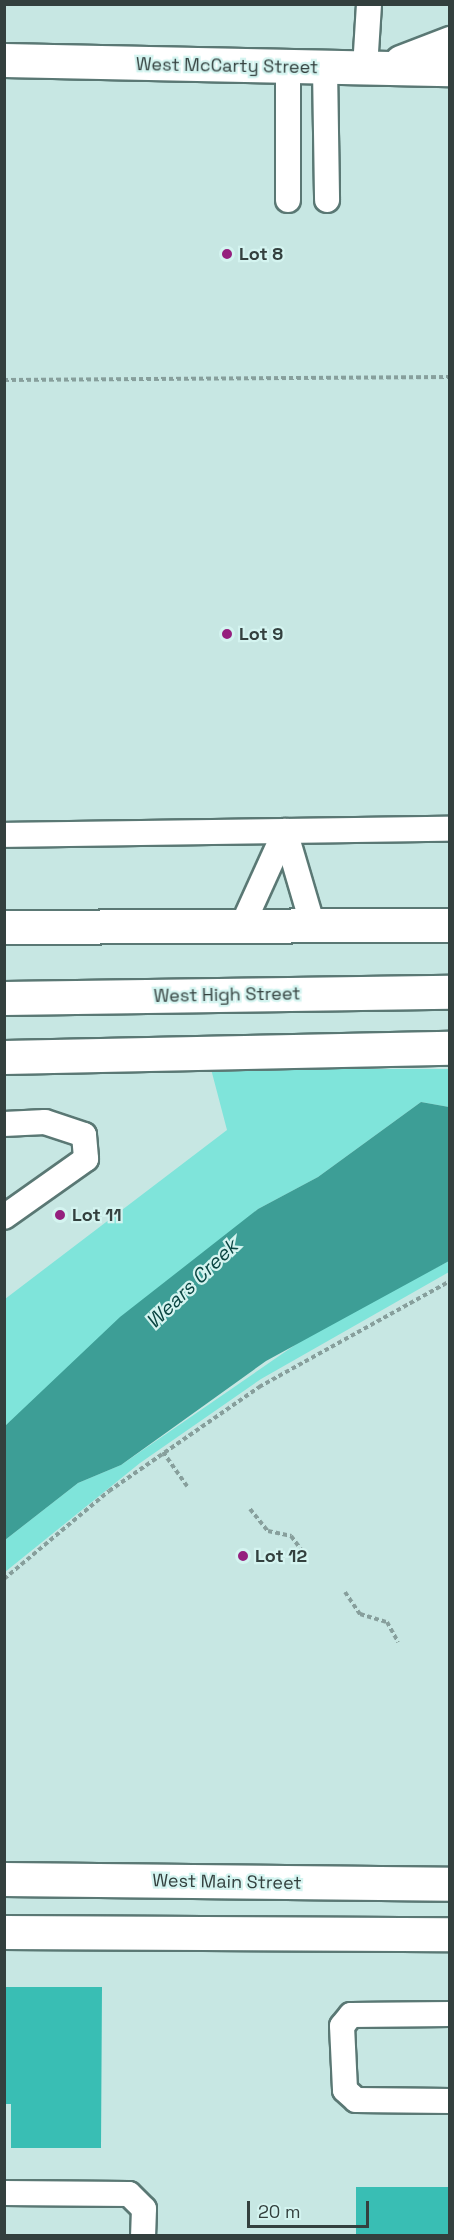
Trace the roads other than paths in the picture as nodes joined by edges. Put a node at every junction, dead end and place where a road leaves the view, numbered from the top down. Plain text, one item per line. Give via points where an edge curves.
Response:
1 (369, 4) edge
2 (450, 43) edge
3 (4, 60) edge
4 (376, 67) junction
5 (325, 68) junction
6 (288, 69) junction
7 (450, 69) edge
8 (288, 200) dead end
9 (327, 200) dead end
10 (450, 829) edge
11 (285, 831) junction
12 (4, 836) edge
13 (450, 925) edge
14 (242, 926) junction
15 (313, 926) junction
16 (4, 927) edge
17 (450, 992) edge
18 (4, 998) edge
19 (450, 1048) edge
20 (4, 1057) edge
21 (4, 1124) edge
22 (4, 1217) edge
23 (4, 1879) edge
24 (450, 1884) edge
25 (4, 1932) edge
26 (450, 1934) edge
27 (450, 2014) edge
28 (450, 2101) edge
29 (4, 2193) edge
30 (143, 2235) edge

1 - 4 lane
2 - 4 street
3 - 6 street, West McCarty Street
4 - 5 street, West McCarty Street
4 - 7 street, West McCarty Street
5 - 6 street, West McCarty Street
5 - 9 lane
6 - 8 lane
10 - 11 lane
11 - 12 lane
11 - 14 lane
11 - 15 lane
13 - 15 street
14 - 15 street
14 - 16 street
17 - 18 street, West High Street
19 - 20 street
21 - 22 lane via 45,1122 84,1135 86,1159
23 - 24 street, West Main Street
25 - 26 street
27 - 28 lane via 351,2015 342,2026 345,2090 356,2100
29 - 30 lane via 129,2194 144,2209

